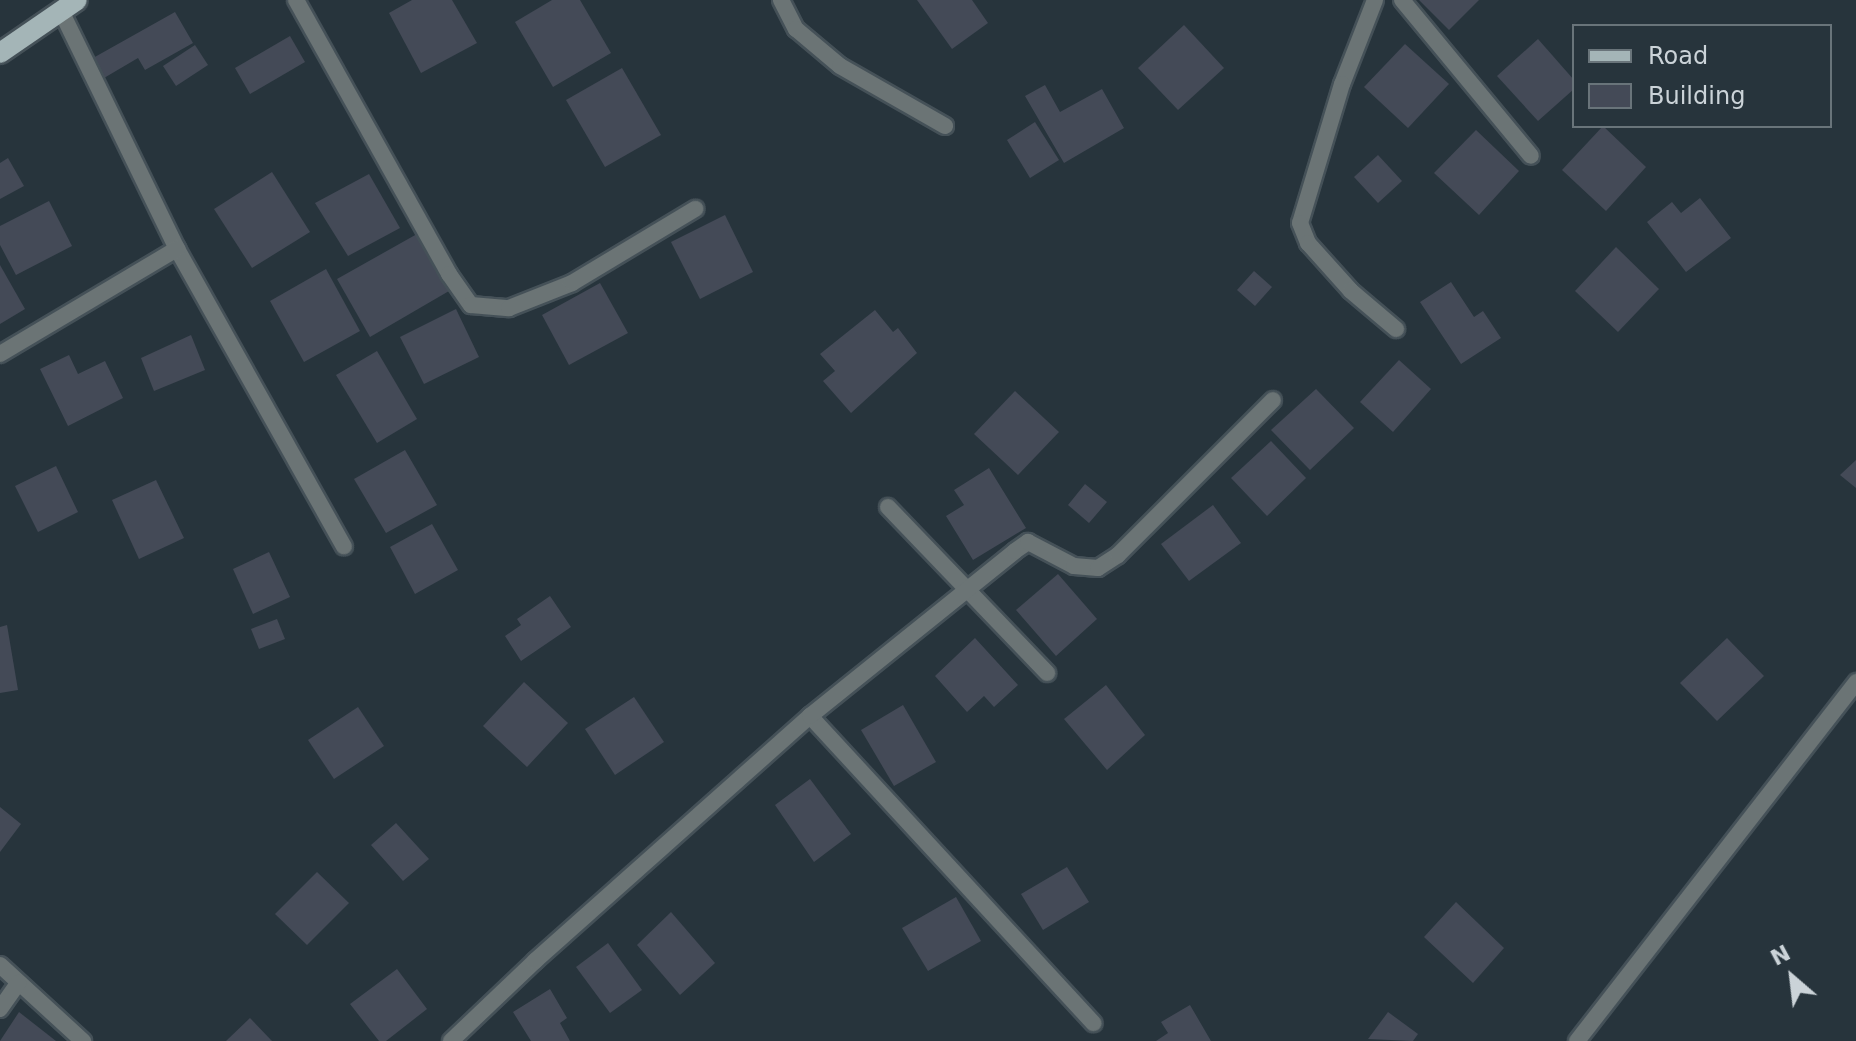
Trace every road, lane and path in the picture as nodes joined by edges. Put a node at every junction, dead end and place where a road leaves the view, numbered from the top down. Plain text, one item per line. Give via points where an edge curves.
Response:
1 (296, 0) edge
2 (781, 0) edge
3 (1375, 0) edge
4 (1402, 0) edge
5 (69, 6) edge
6 (0, 53) edge
7 (945, 126) dead end
8 (1531, 156) dead end
9 (695, 209) dead end
10 (177, 249) junction
11 (1396, 329) dead end
12 (0, 354) edge
13 (1273, 400) dead end
14 (888, 507) dead end
15 (344, 546) dead end
16 (966, 589) junction
17 (1047, 673) dead end
18 (1856, 682) edge
19 (810, 716) junction
20 (0, 965) edge
21 (18, 983) junction
22 (0, 1009) edge
23 (1093, 1023) dead end
24 (83, 1041) edge
25 (451, 1041) edge
26 (1577, 1041) edge

1 - 9 street via 471,305 509,308 572,283
2 - 7 street via 796,29 840,66
3 - 11 street via 1342,84 1300,223 1308,243 1351,291
4 - 8 street
5 - 6 main road
5 - 10 street
10 - 12 street
10 - 15 street
13 - 16 street via 1118,555 1098,568 1074,566 1028,542
14 - 16 street
16 - 17 street
16 - 19 street
18 - 26 street
19 - 23 street
19 - 25 street
20 - 21 street
21 - 22 street
21 - 24 street

